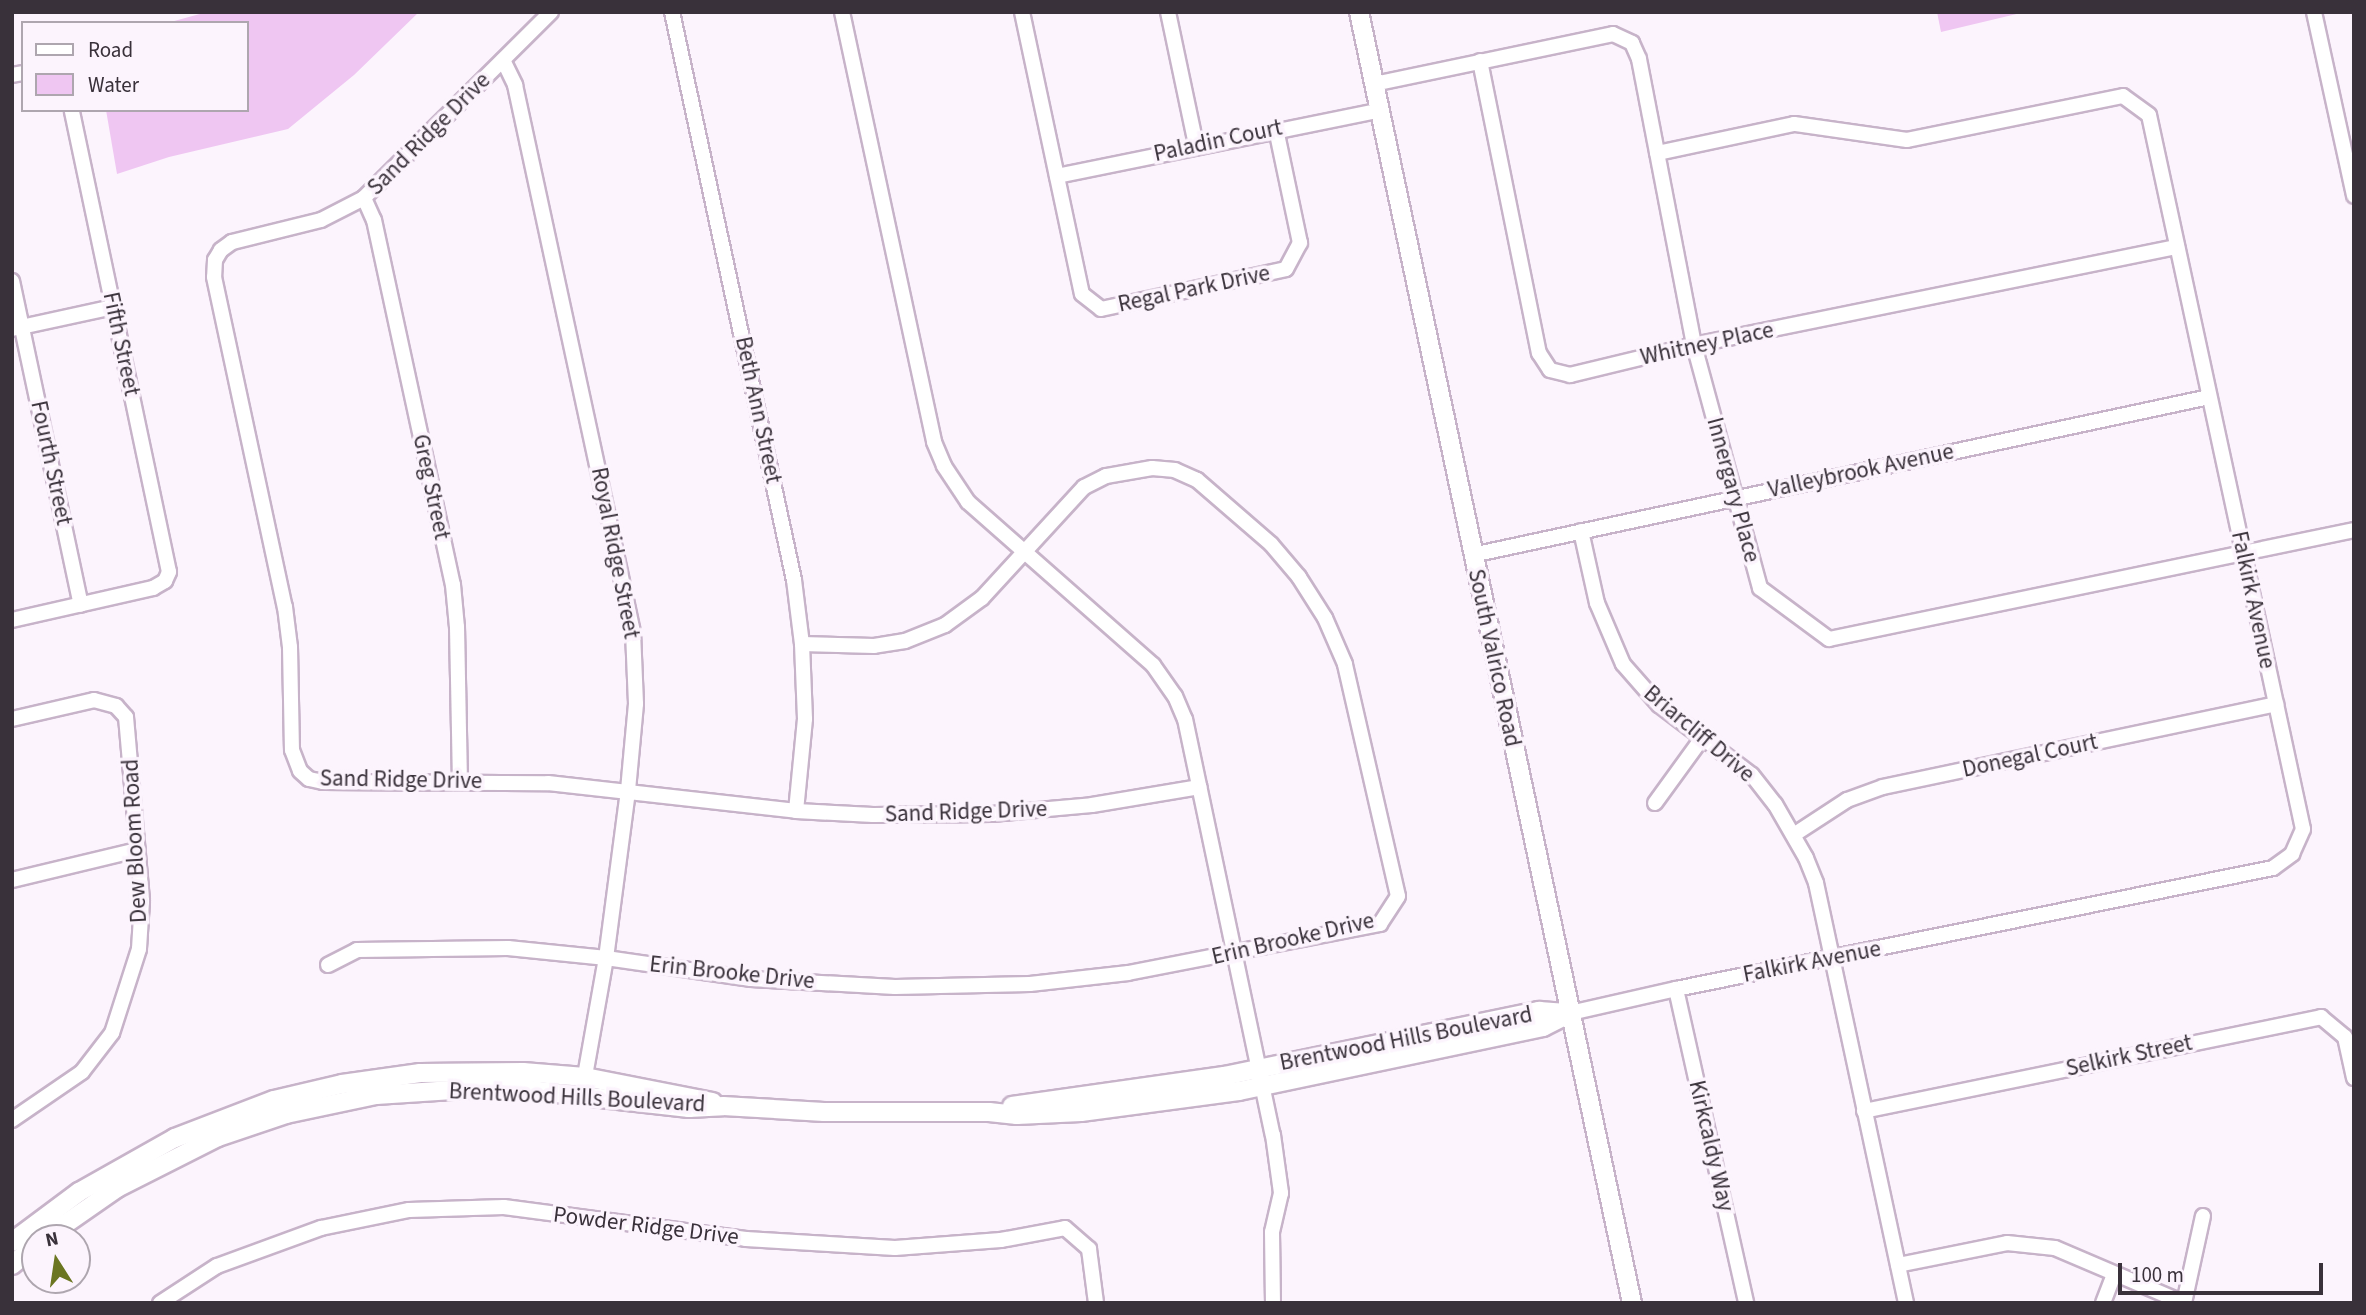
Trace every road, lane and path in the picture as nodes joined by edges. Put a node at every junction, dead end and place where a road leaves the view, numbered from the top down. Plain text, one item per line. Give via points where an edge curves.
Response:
1 (551, 12) edge
2 (672, 12) edge
3 (842, 12) edge
4 (1022, 12) edge
5 (1168, 12) edge
6 (1359, 12) edge
7 (2314, 12) edge
8 (503, 60) junction
9 (1480, 61) junction
10 (1374, 84) junction
11 (1380, 110) junction
12 (72, 112) edge
13 (1276, 129) junction
14 (1196, 145) junction
15 (1657, 153) junction
16 (1058, 176) junction
17 (2354, 196) edge
18 (365, 198) junction
19 (2177, 247) junction
20 (12, 281) edge
21 (113, 307) junction
22 (17, 328) edge
23 (1694, 345) junction
24 (2209, 397) junction
25 (1735, 497) junction
26 (2354, 530) edge
27 (1581, 531) junction
28 (1023, 552) junction
29 (2243, 552) junction
30 (1472, 555) junction
31 (81, 605) junction
32 (12, 620) edge
33 (802, 644) junction
34 (2276, 704) junction
35 (12, 719) edge
36 (1703, 737) junction
37 (460, 781) junction
38 (1200, 788) junction
39 (628, 791) junction
40 (1655, 803) dead end
41 (796, 811) junction
42 (1795, 834) junction
43 (138, 850) junction
44 (12, 880) edge
45 (1235, 952) junction
46 (606, 958) junction
47 (1831, 958) junction
48 (328, 965) dead end
49 (1676, 989) junction
50 (1570, 1013) junction
51 (1260, 1077) junction
52 (2354, 1078) edge
53 (584, 1086) junction
54 (1864, 1111) junction
55 (12, 1120) edge
56 (2203, 1216) dead end
57 (64, 1224) edge
58 (12, 1242) edge
59 (1898, 1265) junction
60 (2113, 1275) junction
61 (160, 1303) edge
62 (1096, 1303) edge
63 (1273, 1303) edge
64 (1632, 1303) edge
65 (1746, 1303) edge
66 (1906, 1303) edge
67 (2103, 1303) edge
68 (2184, 1303) edge

1 - 8 street, Sand Ridge Drive
2 - 33 street, Beth Ann Street via 794,580
3 - 28 street via 937,450 962,495
4 - 16 street, Regal Park Drive
5 - 14 street
6 - 10 street, South Valrico Road
7 - 17 street
8 - 18 street, Sand Ridge Drive
8 - 39 street, Royal Ridge Street via 515,85 634,632 636,704
9 - 10 street, Innergary Place
9 - 15 street, Innergary Place via 1613,34 1632,43
9 - 23 street, Whitney Place via 1539,353 1550,370 1570,375
10 - 11 street, South Valrico Road
11 - 13 street, Paladin Court
11 - 30 street, South Valrico Road
12 - 21 street, Fifth Street
13 - 14 street, Paladin Court
13 - 16 street, Regal Park Drive via 1300,243 1286,270 1101,309 1082,294
14 - 16 street, Paladin Court
15 - 19 street, Falkirk Avenue via 1794,124 1907,141 2123,96 2149,115
15 - 23 street, Innergary Place
18 - 37 street, Greg Street via 374,220 454,596
18 - 37 street, Sand Ridge Drive via 321,220 232,242 217,255 214,277 285,607 296,765 309,779 323,782
19 - 23 street, Whitney Place
19 - 24 street, Falkirk Avenue
20 - 22 street, Fourth Street
21 - 22 street
21 - 31 street, Fifth Street via 169,562 168,577 153,588
22 - 31 street, Fourth Street
23 - 25 street, Innergary Place
24 - 25 street, Valleybrook Avenue
24 - 29 street, Falkirk Avenue
25 - 27 street, Valleybrook Avenue
25 - 29 street, Innergary Place via 1760,588 1829,639
26 - 29 street, Innergary Place
27 - 30 street, Valleybrook Avenue
27 - 36 street, Briarcliff Drive via 1597,603 1623,664 1659,705
28 - 33 street, Erin Brooke Drive via 982,598 945,625 905,641 874,646
28 - 38 street via 1153,665 1185,719
28 - 45 street, Erin Brooke Drive via 1084,487 1107,476 1152,468 1175,470 1197,480 1271,544 1325,618 1345,664 1398,897 1380,924
29 - 34 street, Falkirk Avenue
30 - 50 street, South Valrico Road
31 - 32 street
33 - 41 street, Beth Ann Street via 805,719
34 - 42 street, Donegal Court via 1883,787 1847,800
34 - 47 street, Falkirk Avenue via 2303,828 2292,854 2273,868
35 - 43 street, Dew Bloom Road via 94,700 122,710 129,724
36 - 40 street
36 - 42 street, Briarcliff Drive via 1752,775
37 - 39 street, Sand Ridge Drive
38 - 41 street, Sand Ridge Drive via 992,814
38 - 45 street
39 - 41 street, Sand Ridge Drive
39 - 46 street, Royal Ridge Street
42 - 47 street, Briarcliff Drive via 1815,883
43 - 44 street
43 - 55 street, Dew Bloom Road via 139,949 112,1033 82,1072
45 - 46 street, Erin Brooke Drive via 1128,973 1055,981 895,987 751,979
45 - 51 street
46 - 48 street, Erin Brooke Drive via 508,948 405,948 357,950
46 - 53 street, Royal Ridge Street
47 - 49 street, Falkirk Avenue
47 - 54 street, Briarcliff Drive
49 - 50 street, Falkirk Avenue
49 - 65 street, Kirkcaldy Way
50 - 51 street, Brentwood Hills Boulevard via 1539,1011
50 - 64 street, South Valrico Road
51 - 53 street, Brentwood Hills Boulevard via 1017,1104 989,1112 835,1113 723,1106 690,1096
51 - 63 street via 1281,1193 1272,1232
52 - 54 street, Selkirk Street via 2345,1037 2321,1017
53 - 57 street, Brentwood Hills Boulevard via 433,1089 376,1095 286,1114 218,1137 150,1169
53 - 58 street, Brentwood Hills Boulevard via 523,1072 420,1073 274,1100 144,1153 79,1192
54 - 59 street, Briarcliff Drive
56 - 68 street
59 - 60 street via 2007,1243 2055,1248
59 - 66 street, Briarcliff Drive
60 - 67 street
60 - 68 street
61 - 62 street, Powder Ridge Drive via 217,1266 321,1228 409,1210 504,1208 746,1239 895,1248 1000,1240 1065,1228 1089,1249

